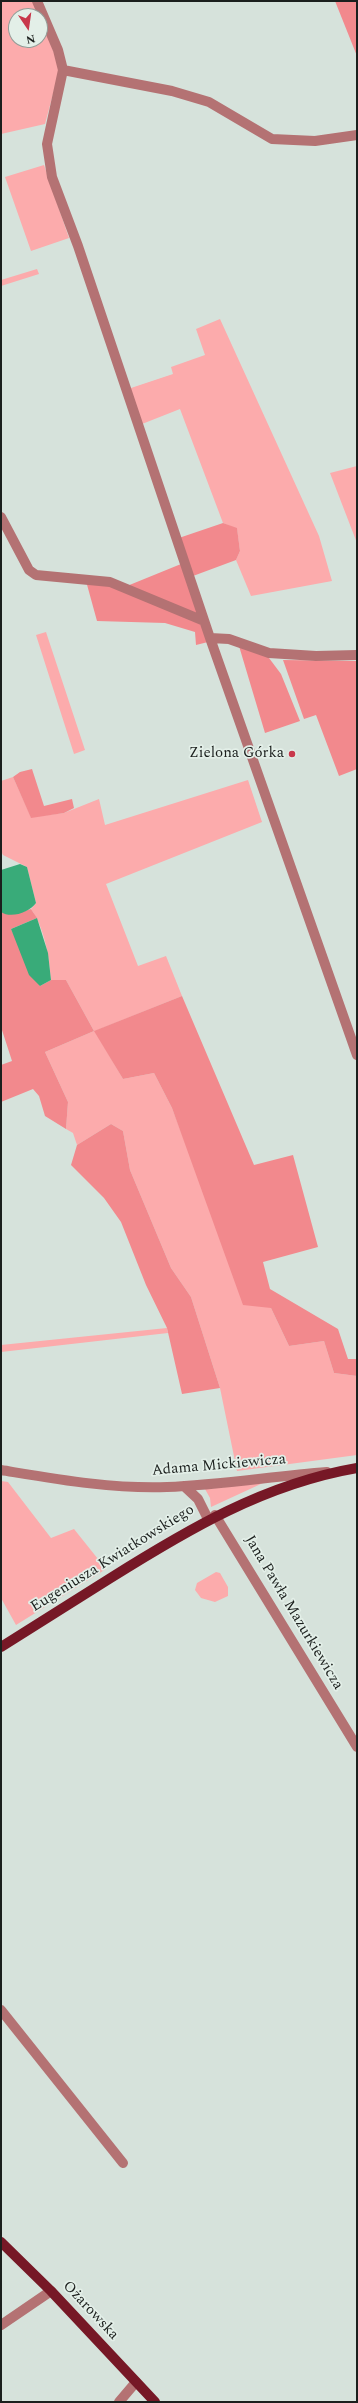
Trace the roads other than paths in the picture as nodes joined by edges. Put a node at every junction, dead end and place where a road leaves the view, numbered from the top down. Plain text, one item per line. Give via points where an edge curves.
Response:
1 (37, 1) edge
2 (63, 70) junction
3 (357, 135) edge
4 (1, 517) edge
5 (204, 621) junction
6 (210, 638) junction
7 (357, 656) edge
8 (357, 1055) edge
9 (357, 1468) edge
10 (1, 1470) edge
11 (345, 1470) junction
12 (184, 1486) junction
13 (212, 1517) junction
14 (1, 1647) edge
15 (357, 1747) edge
16 (1, 2010) edge
17 (123, 2163) dead end
18 (1, 2242) edge
19 (51, 2291) junction
20 (1, 2325) edge
21 (136, 2382) junction
22 (119, 2402) edge
23 (155, 2402) edge

1 - 2 street via 58,50
2 - 3 street via 172,91 209,102 272,139 315,141
2 - 5 street via 47,144 48,164
4 - 5 street via 29,570 36,575 110,582
5 - 6 street
6 - 7 street via 229,639 269,653
6 - 8 street
9 - 11 main road, Adama Mickiewicza
10 - 12 street, Adama Mickiewicza via 102,1484
11 - 12 street, Adama Mickiewicza
11 - 13 main road, Adama Mickiewicza via 268,1492
12 - 13 street, Eugeniusza Kwiatkowskiego
13 - 14 main road, Eugeniusza Kwiatkowskiego via 141,1558
13 - 15 street, Jana Pawła Mazurkiewicza
16 - 17 street
18 - 19 main road, Ożarowska
19 - 20 street
19 - 21 main road, Ożarowska
21 - 22 street
21 - 23 main road, Ożarowska

